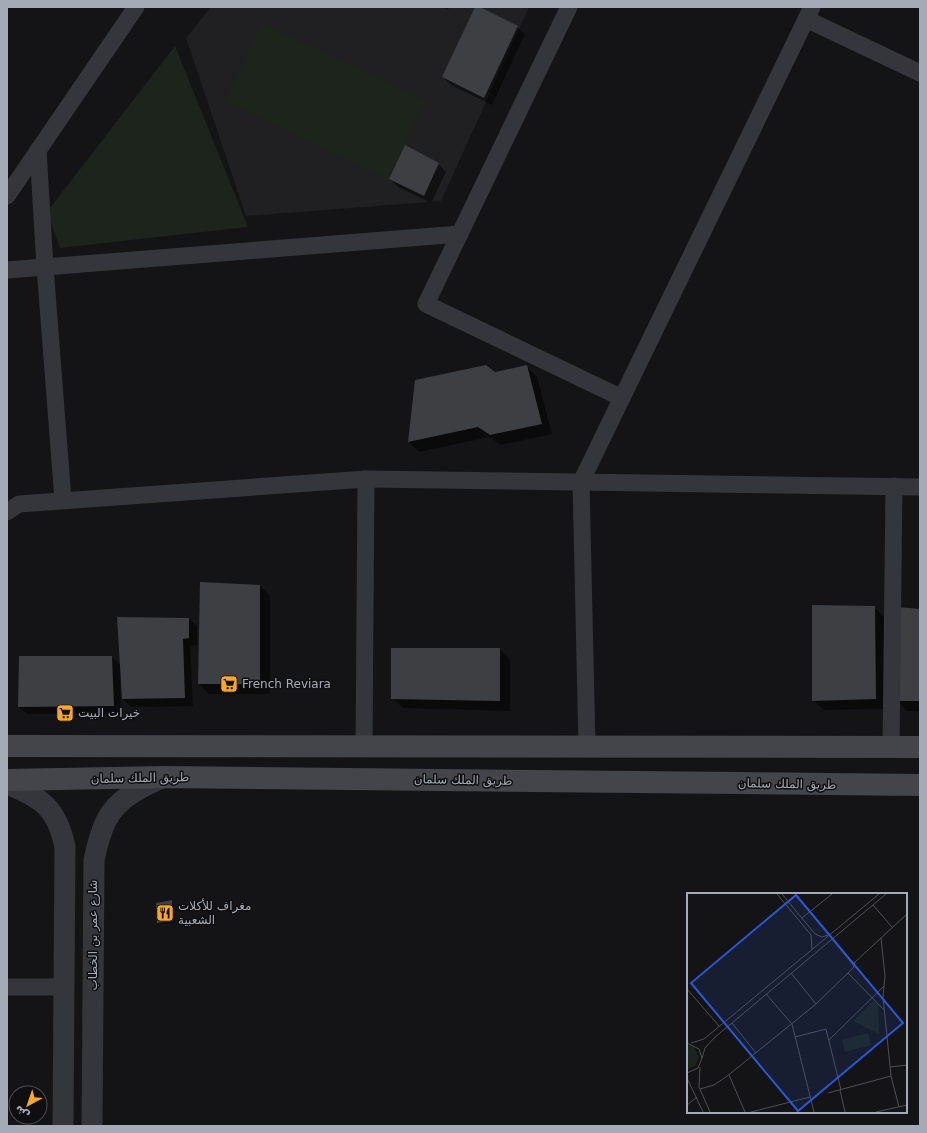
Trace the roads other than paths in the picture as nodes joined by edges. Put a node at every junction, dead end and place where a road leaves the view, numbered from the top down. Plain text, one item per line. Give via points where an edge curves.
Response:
1 (136, 7) edge
2 (569, 7) edge
3 (809, 13) edge
4 (920, 73) edge
5 (38, 150) junction
6 (7, 196) edge
7 (460, 234) junction
8 (45, 267) junction
9 (7, 270) edge
10 (622, 398) junction
11 (366, 479) junction
12 (581, 482) junction
13 (894, 486) junction
14 (920, 487) edge
15 (63, 500) junction
16 (7, 512) edge
17 (7, 746) edge
18 (364, 747) junction
19 (587, 747) junction
20 (891, 747) junction
21 (920, 747) edge
22 (164, 777) junction
23 (7, 780) edge
24 (7, 784) edge
25 (920, 785) edge
26 (7, 987) edge
27 (64, 987) junction
28 (63, 1126) edge
29 (92, 1126) edge

1 - 5 street
2 - 7 street
3 - 4 street
3 - 10 street
5 - 6 street
5 - 8 street
7 - 8 street
7 - 10 street via 426,304
8 - 9 street
8 - 15 street
10 - 12 street
11 - 12 street
11 - 15 street
11 - 18 street
12 - 13 street
12 - 19 street
13 - 14 street
13 - 20 street
15 - 16 street via 19,504
17 - 18 main road
18 - 19 main road
19 - 20 main road
20 - 21 main road
22 - 23 main road, طريق الملك سلمان
22 - 25 main road, طريق الملك سلمان
22 - 29 street, شارع عمر بن الخطاب via 142,786 116,807 106,820 94,860
24 - 27 street via 26,791 43,802 54,815 62,831 65,854
26 - 27 street
27 - 28 street

